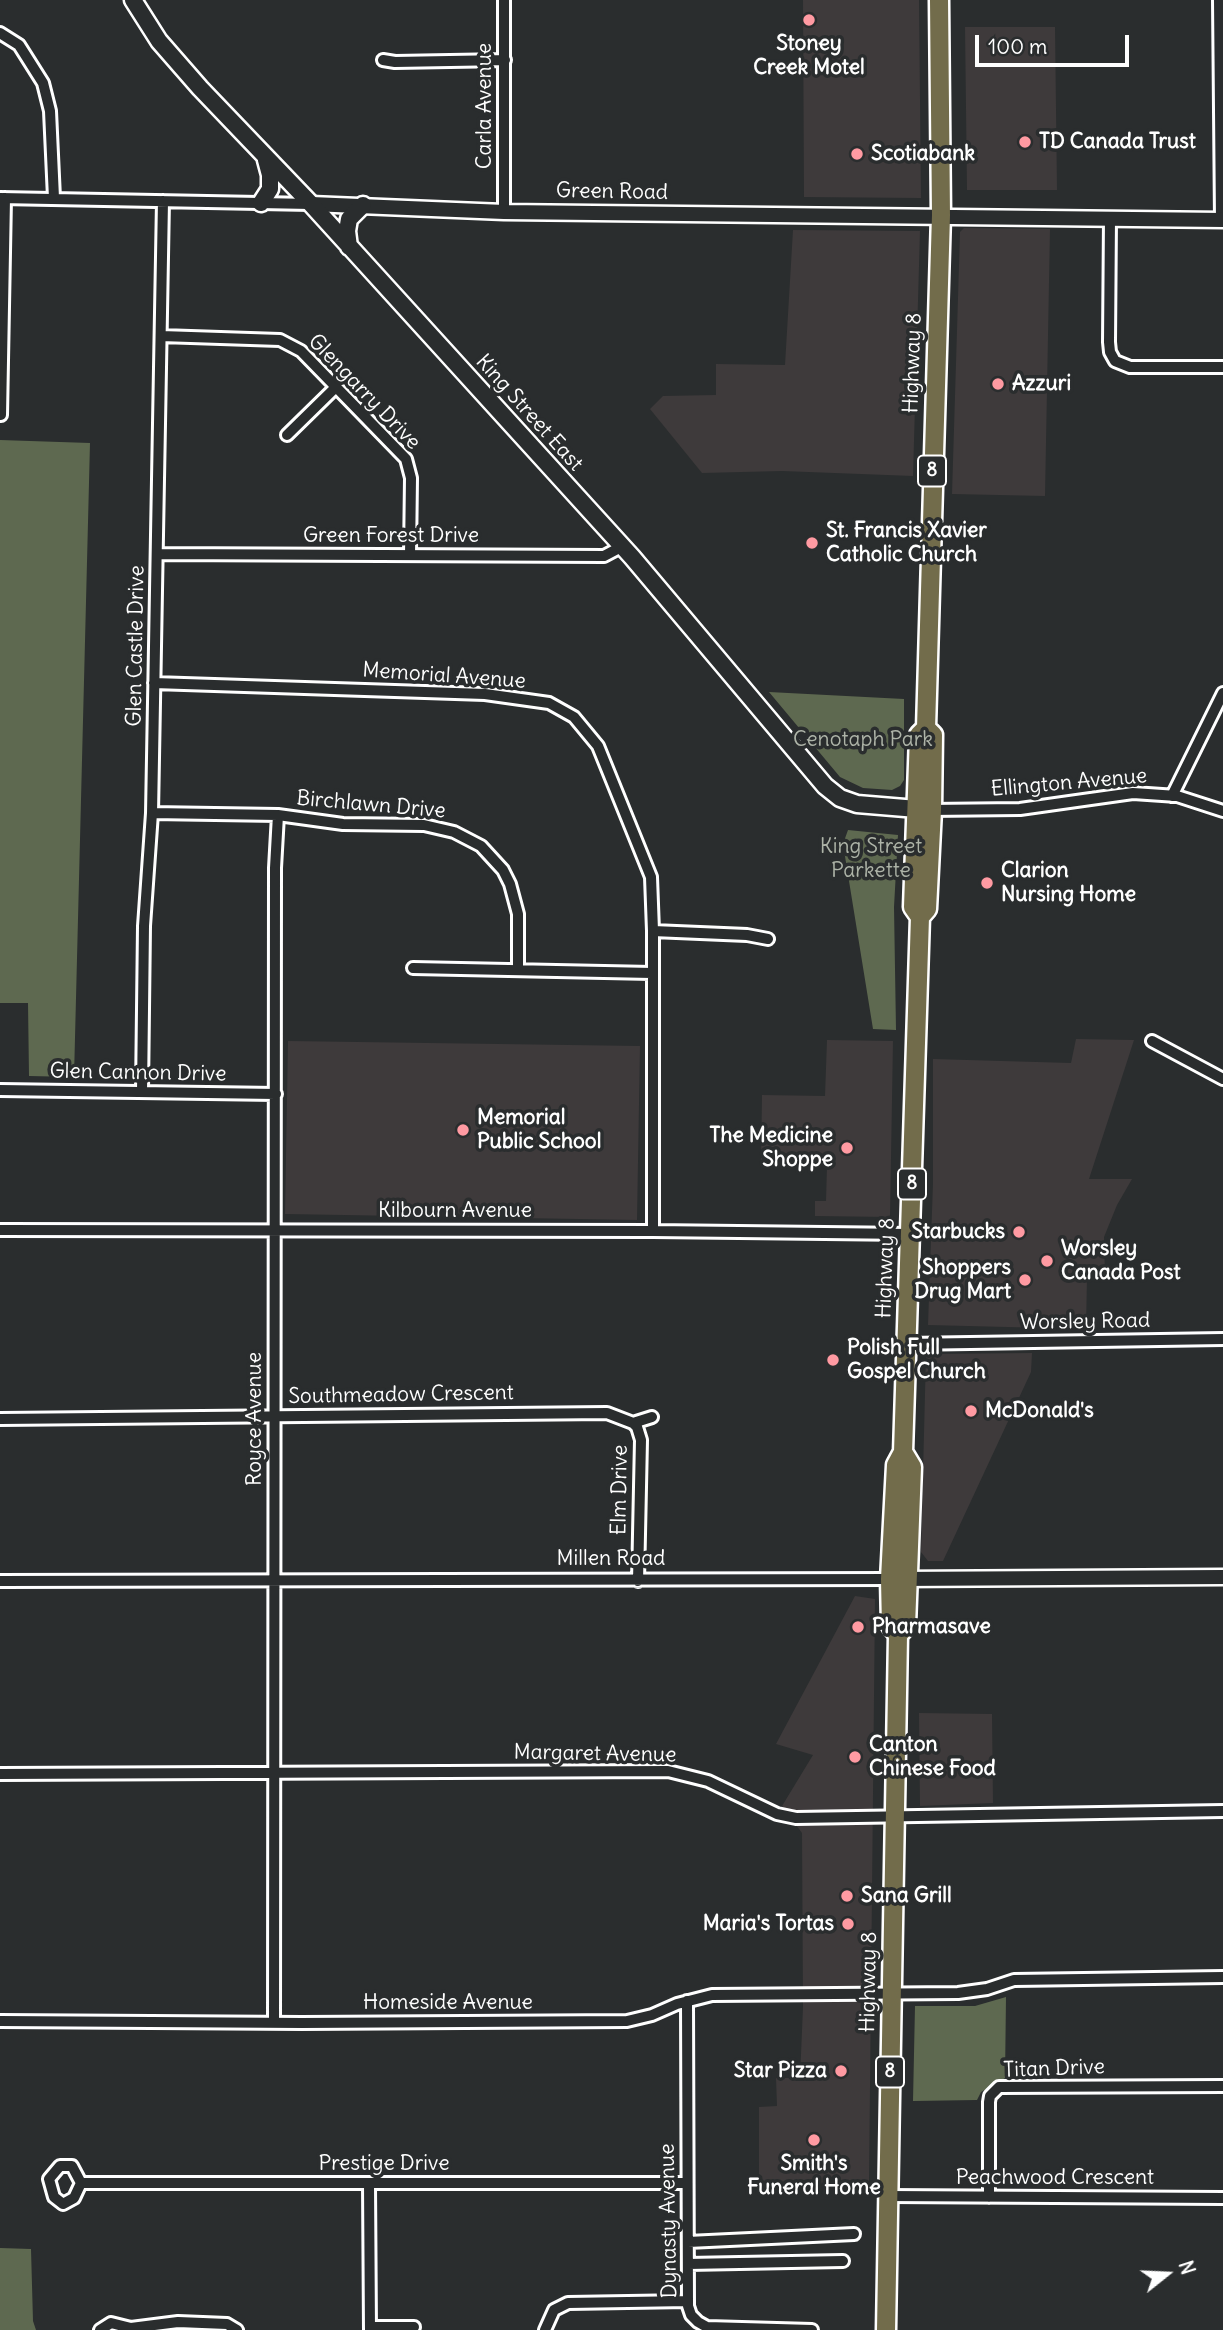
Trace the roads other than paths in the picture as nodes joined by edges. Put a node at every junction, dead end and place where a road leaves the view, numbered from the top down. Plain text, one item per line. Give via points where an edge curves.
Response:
1 (133, 0) edge
2 (504, 0) edge
3 (939, 0) edge
4 (1219, 0) edge
5 (0, 33) edge
6 (383, 60) dead end
7 (505, 60) junction
8 (265, 158) junction
9 (3, 198) edge
10 (54, 198) junction
11 (163, 201) junction
12 (261, 203) junction
13 (310, 204) junction
14 (363, 205) junction
15 (504, 212) junction
16 (941, 215) junction
17 (1110, 218) junction
18 (1222, 220) edge
19 (349, 247) junction
20 (161, 336) junction
21 (1223, 367) edge
22 (336, 387) junction
23 (1, 415) edge
24 (286, 435) dead end
25 (621, 547) junction
26 (158, 554) junction
27 (410, 555) junction
28 (154, 684) junction
29 (1223, 693) edge
30 (1172, 796) junction
31 (925, 809) junction
32 (1223, 811) edge
33 (152, 813) junction
34 (278, 815) junction
35 (653, 932) junction
36 (768, 939) dead end
37 (413, 968) dead end
38 (518, 970) junction
39 (652, 973) junction
40 (1152, 1041) dead end
41 (1223, 1079) edge
42 (0, 1090) edge
43 (142, 1092) junction
44 (276, 1094) junction
45 (0, 1230) edge
46 (275, 1230) junction
47 (653, 1231) junction
48 (910, 1234) junction
49 (1223, 1339) edge
50 (906, 1344) junction
51 (274, 1416) junction
52 (652, 1417) dead end
53 (0, 1419) edge
54 (633, 1423) junction
55 (903, 1452) junction
56 (1223, 1577) edge
57 (890, 1579) junction
58 (909, 1579) junction
59 (0, 1581) edge
60 (275, 1581) junction
61 (638, 1581) junction
62 (898, 1635) junction
63 (0, 1774) edge
64 (274, 1774) junction
65 (1223, 1811) edge
66 (895, 1815) junction
67 (1223, 1977) edge
68 (892, 1993) junction
69 (687, 2001) junction
70 (0, 2021) edge
71 (274, 2022) junction
72 (1223, 2086) edge
73 (81, 2183) dead end
74 (687, 2183) junction
75 (369, 2184) junction
76 (887, 2196) junction
77 (989, 2197) junction
78 (1223, 2198) edge
79 (854, 2234) dead end
80 (688, 2242) junction
81 (843, 2262) dead end
82 (688, 2264) junction
83 (688, 2301) junction
84 (414, 2327) dead end
85 (370, 2329) edge
86 (722, 2329) edge
87 (100, 2330) edge
88 (237, 2330) edge
89 (545, 2330) edge
90 (812, 2330) edge
91 (886, 2330) edge

1 - 8 main road, King Street East via 159,41
2 - 7 street, Carla Avenue
3 - 16 main road, Highway 8 / 8
4 - 18 street
5 - 10 street via 19,45 43,83 50,111
6 - 7 street
7 - 15 street, Carla Avenue
8 - 12 main road via 270,189
8 - 13 main road, King Street East
9 - 10 street, Green Road
9 - 23 street
10 - 11 street, Green Road
11 - 12 street, Green Road
11 - 20 street, Glen Castle Drive
12 - 13 street, Green Road
13 - 14 street, Green Road
13 - 19 main road, King Street East
14 - 15 street, Green Road
14 - 19 main road via 349,219
15 - 16 street, Green Road
16 - 17 street, Green Road
16 - 31 main road, Highway 8 / 8 via 926,727 919,735
17 - 18 street, Green Road
17 - 21 street via 1109,342 1115,361 1130,367
19 - 25 main road, King Street East
20 - 22 street, Glengarry Drive via 280,340 301,351
20 - 26 street, Glen Castle Drive
22 - 24 street
22 - 27 street, Glengarry Drive via 409,465
25 - 27 street, Green Forest Drive via 604,556
25 - 31 main road, King Street East via 825,786 857,804
26 - 27 street, Green Forest Drive
26 - 28 street, Glen Castle Drive
28 - 33 street, Glen Castle Drive
28 - 35 street, Memorial Avenue via 485,694 549,703 574,718 598,746 651,877
29 - 30 street
30 - 31 street, Ellington Avenue via 1133,793 1027,808
30 - 32 street, Ellington Avenue
31 - 48 main road, Highway 8 / 8 via 913,906 920,917
33 - 34 street, Birchlawn Drive
33 - 43 street, Glen Castle Drive via 144,926
34 - 38 street, Birchlawn Drive via 344,824 439,827 481,846 503,870 514,899
34 - 44 street, Royce Avenue
35 - 36 street
35 - 39 street, Memorial Avenue
37 - 38 street
38 - 39 street
39 - 47 street, Memorial Avenue
40 - 41 street
42 - 43 street, Glen Cannon Drive
43 - 44 street, Glen Cannon Drive
44 - 46 street, Royce Avenue
45 - 46 street, Kilbourn Avenue
46 - 47 street, Kilbourn Avenue
46 - 51 street, Royce Avenue
47 - 48 street, Kilbourn Avenue
48 - 50 main road, Highway 8 / 8
49 - 50 street, Worsley Road
50 - 55 main road, Highway 8 / 8
51 - 53 street, Southmeadow Crescent
51 - 54 street, Southmeadow Crescent via 589,1412 616,1415
51 - 60 street, Royce Avenue
52 - 54 street, Elm Drive
54 - 61 street, Elm Drive via 641,1440
55 - 57 main road, Highway 8 / 8 via 896,1465
55 - 58 main road, Highway 8 / 8 via 912,1467
56 - 58 street, Millen Road
57 - 58 street, Millen Road
57 - 61 street, Millen Road
57 - 62 main road, Highway 8 / 8 via 891,1626
58 - 62 main road, Highway 8 / 8 via 906,1626
59 - 60 street, Millen Road
60 - 61 street, Millen Road
60 - 64 street, Royce Avenue
62 - 66 main road, Highway 8 / 8
63 - 64 street, Margaret Avenue
64 - 66 street, Margaret Avenue via 668,1771 708,1781 777,1814 796,1818
64 - 71 street, Royce Avenue
65 - 66 street, Margaret Avenue
66 - 68 main road, Highway 8 / 8
67 - 68 street via 1014,1980 958,1993
68 - 69 street, Homeside Avenue via 712,1995
68 - 76 main road, Highway 8 / 8
69 - 71 street, Homeside Avenue via 627,2021
69 - 74 street, Dynasty Avenue
70 - 71 street, Homeside Avenue
72 - 77 street, Titan Drive via 999,2087 989,2102
73 - 75 street, Prestige Drive
74 - 75 street, Prestige Drive
74 - 80 street, Dynasty Avenue
75 - 85 street
76 - 77 street, Peachwood Crescent
76 - 91 main road, Highway 8 / 8
77 - 78 street, Peachwood Crescent
79 - 80 street
80 - 82 street, Dynasty Avenue
81 - 82 street
82 - 83 street, Dynasty Avenue
83 - 86 street, Dynasty Avenue via 698,2322
83 - 89 street via 568,2303 554,2310
84 - 85 street
86 - 90 street, Dynasty Avenue
87 - 88 street via 111,2323 131,2328 178,2322 228,2324

